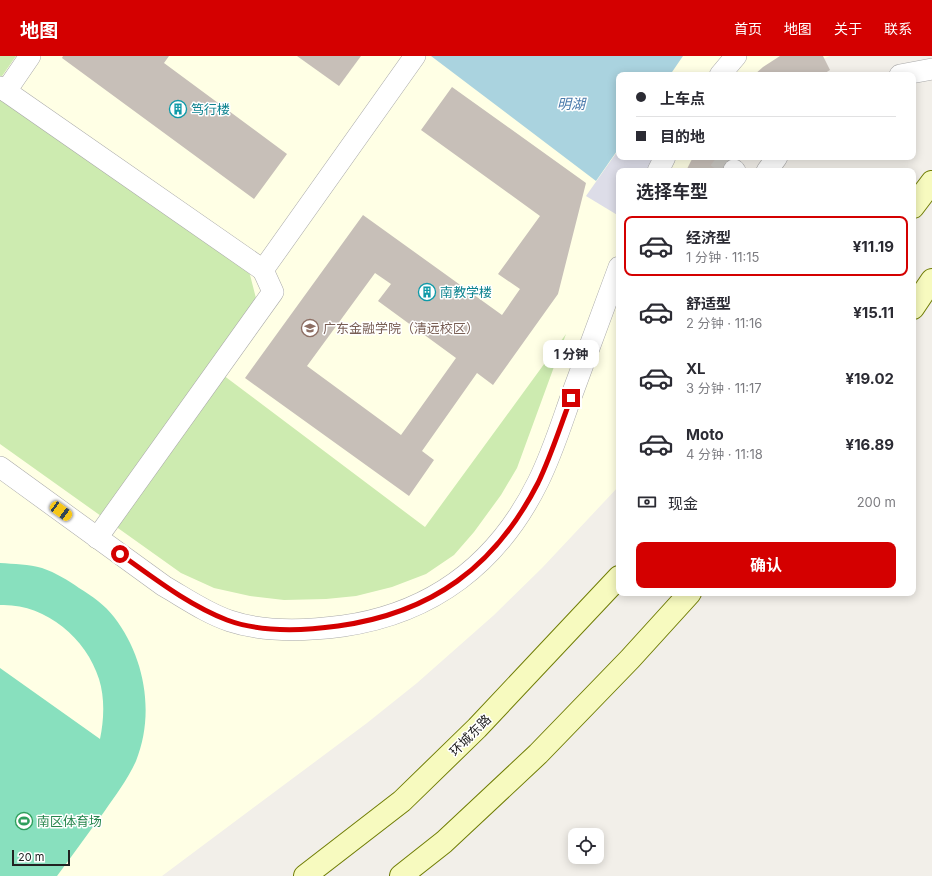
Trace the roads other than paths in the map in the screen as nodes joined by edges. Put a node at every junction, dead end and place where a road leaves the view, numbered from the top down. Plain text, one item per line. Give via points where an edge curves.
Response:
1 (30, 56) edge
2 (415, 56) edge
3 (736, 56) edge
4 (932, 69) edge
5 (724, 72) edge
6 (916, 72) edge
7 (3, 88) edge
8 (775, 160) edge
9 (768, 168) edge
10 (932, 182) edge
11 (916, 204) edge
12 (263, 270) junction
13 (616, 275) edge
14 (932, 280) edge
15 (916, 304) edge
16 (0, 467) edge
17 (97, 538) junction
18 (616, 580) edge
19 (687, 596) edge
20 (306, 876) edge
21 (401, 876) edge

1 - 7 street
2 - 12 street
3 - 5 street
4 - 6 street
7 - 12 street
8 - 9 street
10 - 11 main road
12 - 17 street via 273,292
13 - 17 street via 549,457 528,500 489,553 471,571 434,597 410,608 354,624 291,630 248,626 228,620 187,600
14 - 15 main road
16 - 17 street
18 - 20 main road, 环城东路 via 478,728 402,801
19 - 21 main road via 538,754 444,842

